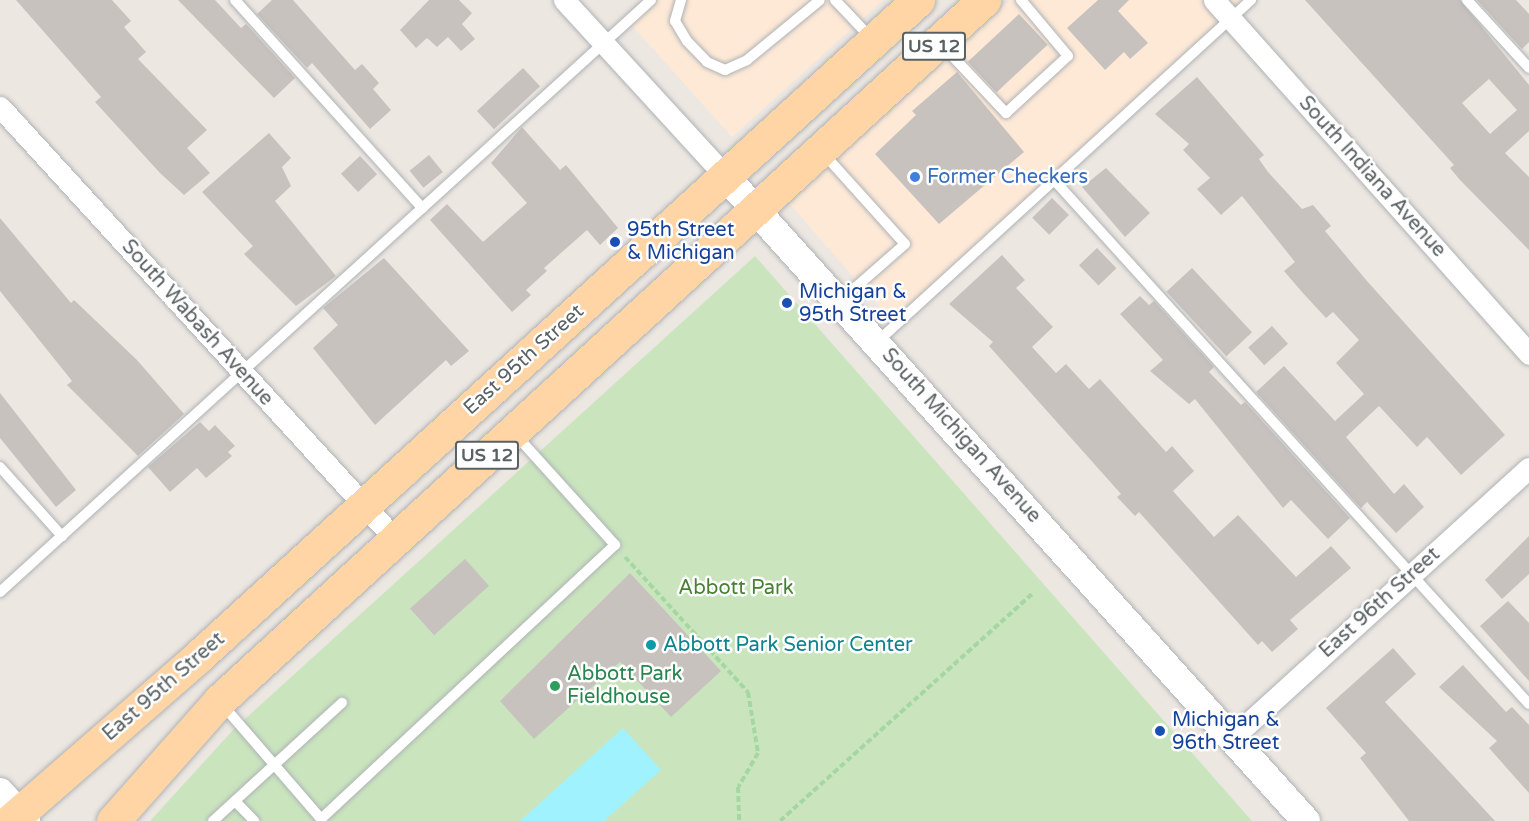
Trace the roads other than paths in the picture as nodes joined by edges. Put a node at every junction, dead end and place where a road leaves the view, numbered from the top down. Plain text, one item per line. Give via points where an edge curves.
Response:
1 (235, 0) edge
2 (564, 0) edge
3 (651, 0) edge
4 (681, 0) edge
5 (820, 0) edge
6 (835, 0) edge
7 (918, 0) edge
8 (984, 0) edge
9 (1021, 0) edge
10 (1214, 0) edge
11 (1251, 0) edge
12 (1467, 0) edge
13 (1231, 19) junction
14 (874, 40) junction
15 (939, 41) junction
16 (603, 44) junction
17 (1529, 68) edge
18 (0, 107) edge
19 (820, 150) junction
20 (725, 176) junction
21 (1054, 180) junction
22 (422, 208) junction
23 (755, 210) junction
24 (840, 302) junction
25 (876, 342) junction
26 (1529, 354) edge
27 (242, 372) junction
28 (512, 432) junction
29 (0, 467) edge
30 (1529, 468) edge
31 (365, 505) junction
32 (62, 536) junction
33 (395, 539) junction
34 (1412, 574) junction
35 (0, 592) edge
36 (219, 701) junction
37 (342, 703) dead end
38 (1529, 704) edge
39 (1232, 738) junction
40 (272, 768) junction
41 (236, 801) junction
42 (14, 812) edge
43 (112, 821) edge
44 (213, 821) edge
45 (254, 821) edge
46 (1306, 821) edge

1 - 22 lane
2 - 16 street, South Michigan Avenue
3 - 16 lane
4 - 5 lane via 675,21 687,41 707,62 725,70 747,60
6 - 14 lane
7 - 14 main road, East 95th Street / US 12
8 - 15 main road, US 12
9 - 15 lane via 1068,56 1006,113
10 - 13 street, South Indiana Avenue
11 - 13 lane
12 - 17 lane
13 - 21 lane
13 - 26 street, South Indiana Avenue
14 - 20 main road, East 95th Street / US 12
15 - 19 main road, US 12
16 - 20 street, South Michigan Avenue
16 - 22 lane
18 - 27 street, South Wabash Avenue
19 - 23 main road, US 12
19 - 24 lane via 905,244
20 - 23 main road, South Michigan Avenue
20 - 31 main road, East 95th Street / US 12
21 - 25 lane
21 - 34 lane
22 - 27 lane
23 - 24 main road, South Michigan Avenue
23 - 28 main road, US 12
24 - 25 main road, South Michigan Avenue
25 - 39 main road, South Michigan Avenue
27 - 31 street, South Wabash Avenue
27 - 32 lane
28 - 33 main road, US 12
28 - 40 lane via 615,545 321,819
29 - 32 lane
30 - 34 street, East 96th Street
31 - 33 street, South Wabash Avenue
31 - 42 main road, East 95th Street / US 12
32 - 35 lane
33 - 36 main road, US 12
34 - 38 lane
34 - 39 street, East 96th Street
36 - 40 lane
36 - 43 main road, US 12
37 - 40 lane
39 - 46 main road, South Michigan Avenue
40 - 41 lane
41 - 44 lane
41 - 45 lane

